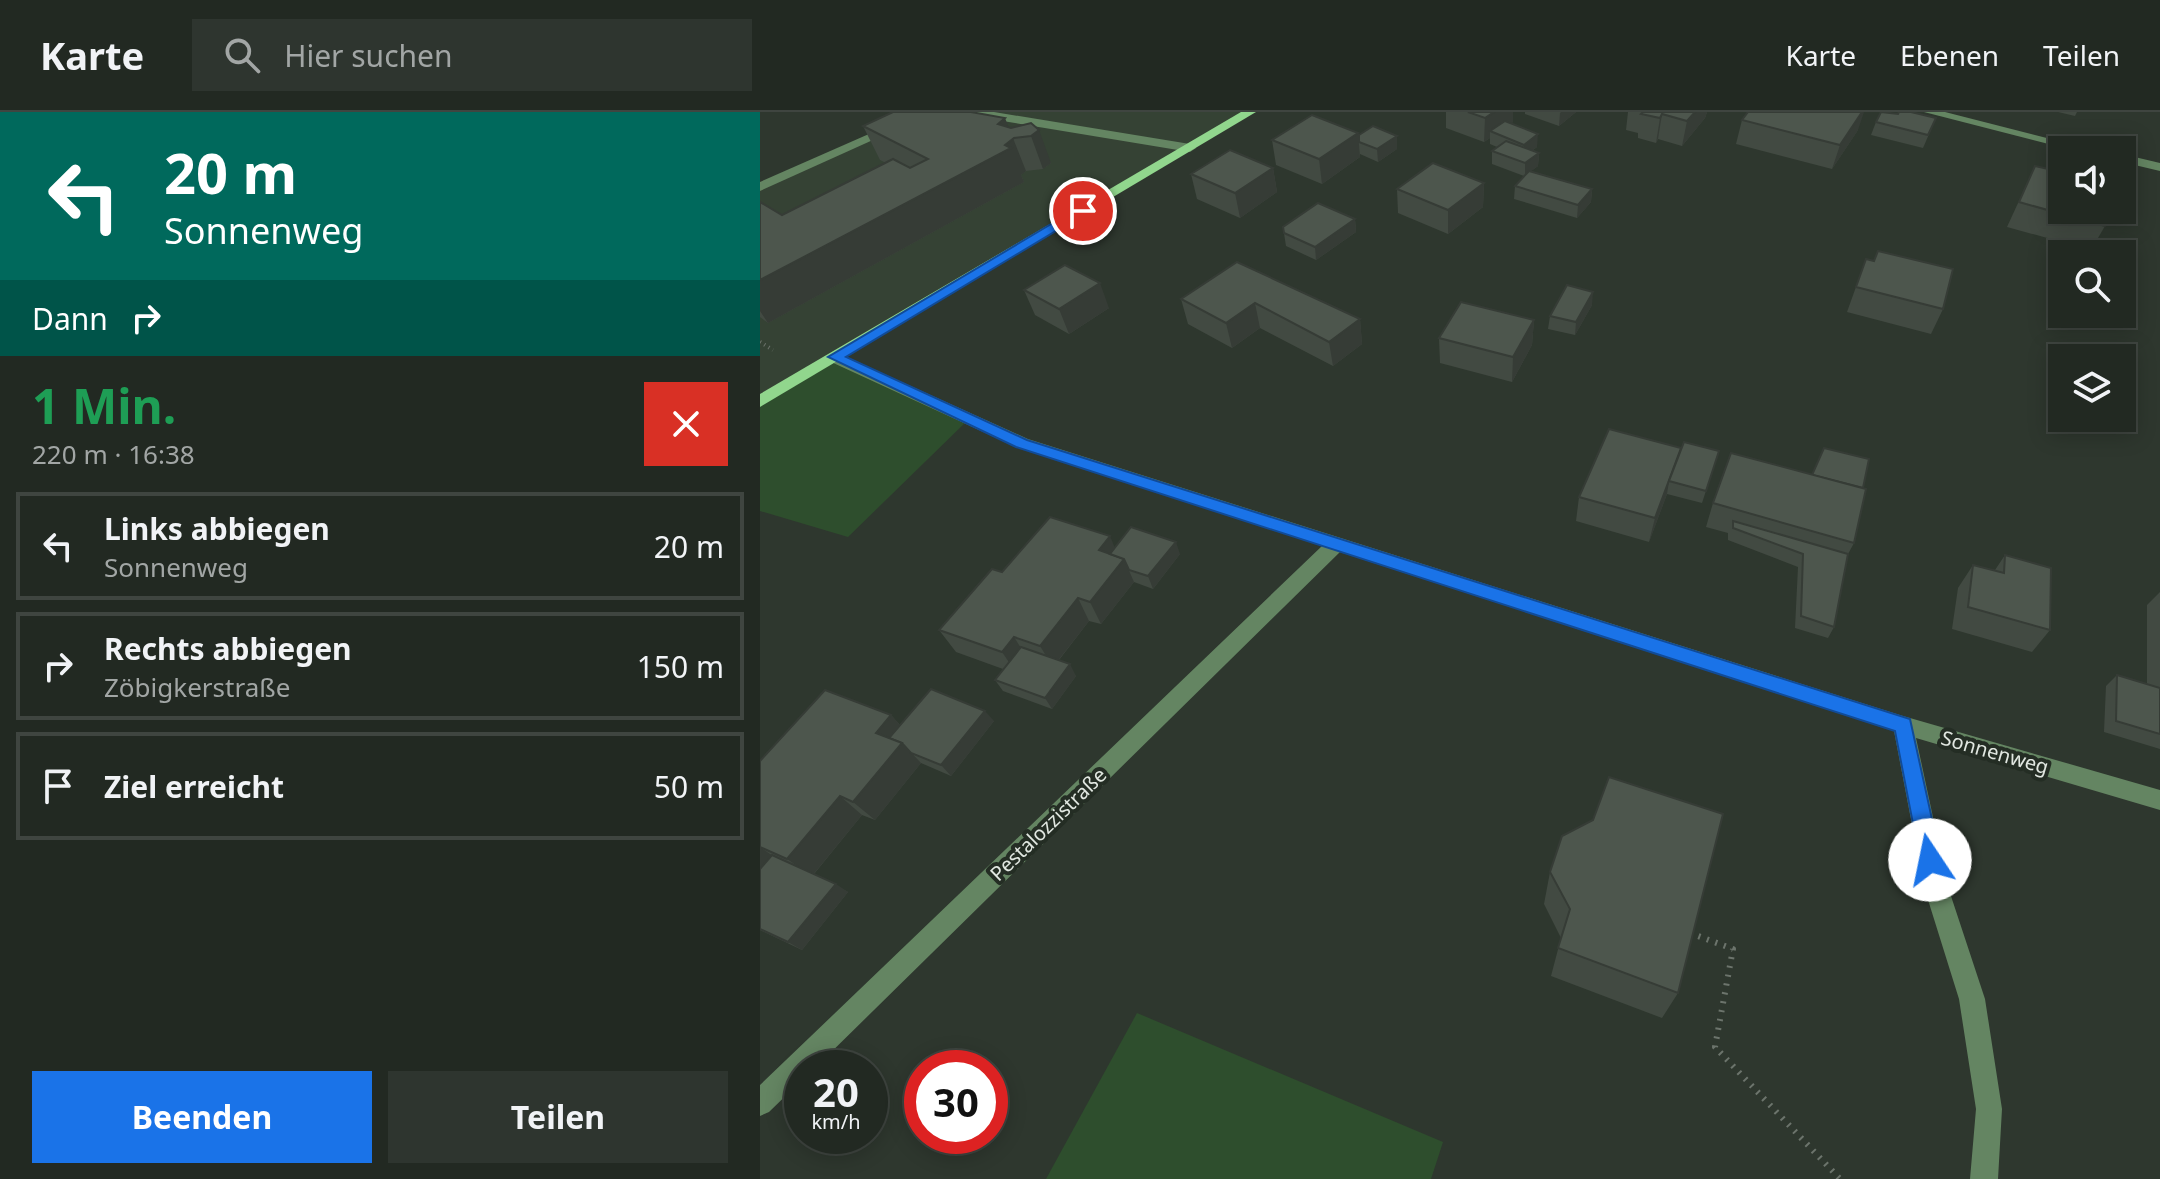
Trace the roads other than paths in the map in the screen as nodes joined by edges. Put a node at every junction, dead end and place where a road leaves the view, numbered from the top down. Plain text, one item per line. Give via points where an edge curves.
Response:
1 (929, 112) edge
2 (972, 112) edge
3 (1250, 112) edge
4 (1930, 112) edge
5 (2048, 140) edge
6 (1190, 148) junction
7 (2136, 161) edge
8 (2160, 167) edge
9 (760, 187) edge
10 (835, 357) junction
11 (760, 401) edge
12 (1336, 544) junction
13 (1903, 725) junction
14 (2160, 800) edge
15 (760, 1103) edge
16 (1984, 1179) edge

1 - 9 street
2 - 6 street
3 - 6 main road
4 - 5 street
6 - 10 main road
7 - 8 street
10 - 11 main road
10 - 12 street, Sonnenweg via 1022,443
12 - 13 street, Sonnenweg
12 - 15 street, Pestalozzistraße
13 - 14 street, Sonnenweg
13 - 16 street via 1936,887 1972,999 1989,1109

